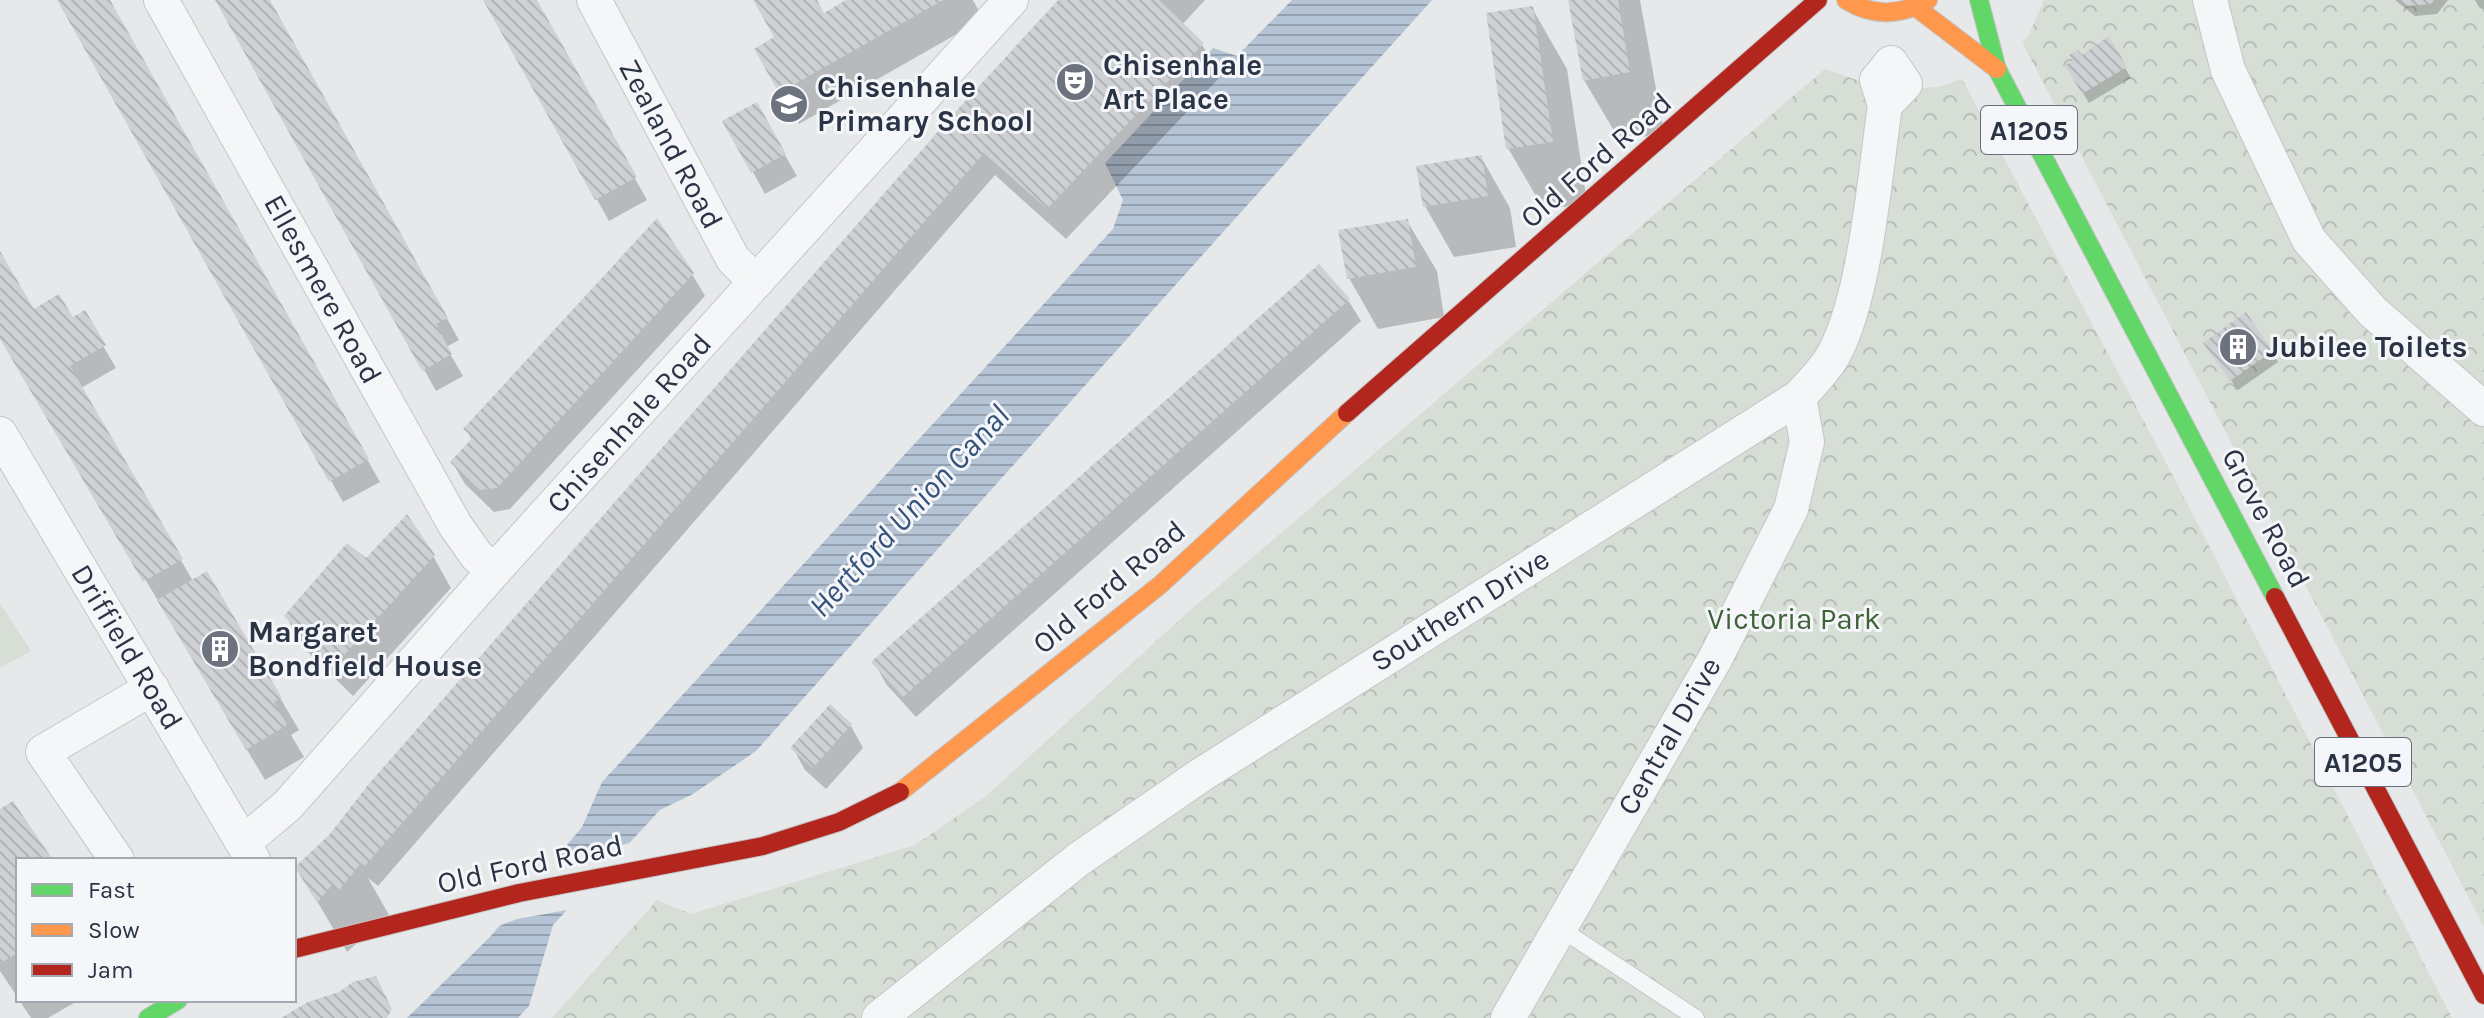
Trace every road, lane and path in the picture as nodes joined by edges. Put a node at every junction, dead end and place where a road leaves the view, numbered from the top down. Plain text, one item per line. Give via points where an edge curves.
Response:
1 (161, 0) edge
2 (594, 0) edge
3 (1011, 0) edge
4 (1818, 0) edge
5 (1846, 0) edge
6 (1979, 0) edge
7 (2210, 0) edge
8 (1922, 4) edge
9 (1997, 69) junction
10 (1885, 105) dead end
11 (756, 282) junction
12 (1799, 397) junction
13 (2484, 409) edge
14 (0, 434) edge
15 (494, 571) junction
16 (152, 688) junction
17 (248, 851) edge
18 (116, 858) edge
19 (1558, 927) junction
20 (296, 948) edge
21 (2484, 995) edge
22 (175, 1002) edge
23 (148, 1018) edge
24 (879, 1018) edge
25 (1508, 1018) edge
26 (1696, 1018) edge

1 - 15 street, Ellesmere Road via 455,525
2 - 11 street, Zealand Road via 733,259
3 - 11 street, Chisenhale Road
4 - 20 main road, Old Ford Road via 1320,437 1160,585 889,800 763,846 457,907
5 - 8 main road, Grove Road / A1205 via 1896,15
6 - 9 main road, Grove Road / A1205
7 - 13 street via 2228,70 2309,240 2372,311
8 - 9 main road, Grove Road / A1205
9 - 21 main road, Grove Road / A1205
10 - 12 street, Southern Drive via 1846,329 1833,356
11 - 15 street, Chisenhale Road
12 - 19 street, Central Drive via 1807,442 1791,509 1715,659
12 - 24 street, Southern Drive via 1201,775 1079,859
14 - 16 street, Driffield Road
15 - 17 street, Chisenhale Road
16 - 17 street, Driffield Road
16 - 18 street via 43,752
19 - 25 street, Central Drive
19 - 26 lane
22 - 23 main road

